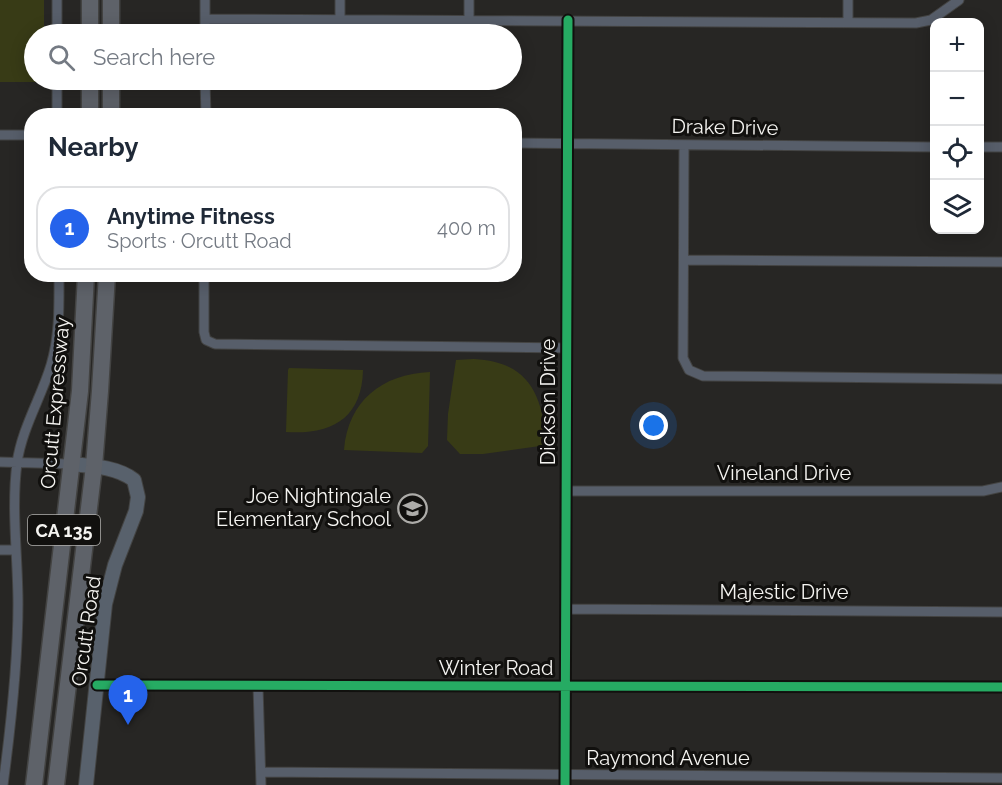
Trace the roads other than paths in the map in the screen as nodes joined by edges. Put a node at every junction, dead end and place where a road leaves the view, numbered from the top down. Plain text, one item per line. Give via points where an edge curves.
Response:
1 (57, 0) edge
2 (90, 0) edge
3 (111, 0) edge
4 (205, 0) edge
5 (340, 0) edge
6 (469, 0) edge
7 (848, 0) edge
8 (959, 0) edge
9 (205, 19) junction
10 (340, 19) junction
11 (469, 19) junction
12 (568, 20) junction
13 (848, 22) junction
14 (57, 24) edge
15 (90, 24) edge
16 (111, 24) edge
17 (205, 24) edge
18 (57, 90) edge
19 (90, 90) edge
20 (111, 90) edge
21 (205, 90) edge
22 (57, 108) edge
23 (90, 108) edge
24 (111, 108) edge
25 (206, 108) edge
26 (0, 135) edge
27 (24, 135) edge
28 (522, 143) edge
29 (567, 144) junction
30 (684, 145) junction
31 (930, 147) edge
32 (984, 147) edge
33 (1002, 147) edge
34 (684, 260) junction
35 (1002, 262) edge
36 (59, 282) edge
37 (86, 282) edge
38 (106, 282) edge
39 (204, 282) edge
40 (567, 348) junction
41 (1002, 379) edge
42 (0, 462) edge
43 (17, 462) junction
44 (71, 464) junction
45 (94, 466) junction
46 (1002, 487) edge
47 (566, 491) junction
48 (0, 550) edge
49 (16, 550) junction
50 (566, 609) junction
51 (1002, 612) edge
52 (97, 685) junction
53 (258, 686) junction
54 (565, 686) junction
55 (1002, 687) edge
56 (261, 772) junction
57 (409, 774) junction
58 (1002, 778) edge
59 (565, 780) edge
60 (735, 781) edge
61 (979, 782) edge
62 (3, 785) edge
63 (34, 785) edge
64 (56, 785) edge
65 (86, 785) edge
66 (261, 785) edge
67 (409, 785) edge

1 - 14 street
2 - 15 highway
3 - 16 highway
4 - 9 street
5 - 10 street
6 - 11 street
7 - 13 street
8 - 13 street via 931,20
9 - 10 street
9 - 17 street
10 - 11 street
11 - 12 street
12 - 13 street
12 - 29 street, Dickson Drive
18 - 22 street
19 - 23 highway
20 - 24 highway
21 - 25 street
26 - 27 street
28 - 29 street, Drake Drive
29 - 30 street, Drake Drive
29 - 40 street, Dickson Drive
30 - 31 street, Drake Drive
30 - 34 street
32 - 33 street
34 - 35 street
34 - 41 street via 683,358 689,370 703,376
36 - 43 street via 58,336
37 - 44 highway, Orcutt Expressway / CA 135 via 80,391
38 - 45 highway, CA 135
39 - 40 street via 204,332 206,340 214,344
40 - 47 street, Dickson Drive
42 - 43 street
43 - 44 street
43 - 49 street
44 - 45 street, Orcutt Road
44 - 63 highway, Orcutt Expressway / CA 135
45 - 52 street, Orcutt Road via 126,474 134,480 138,496 105,604
45 - 64 highway, CA 135
46 - 47 street, Vineland Drive via 983,491
47 - 50 street, Dickson Drive
48 - 49 street
49 - 62 street via 16,660
50 - 51 street, Majestic Drive
50 - 54 street, Dickson Drive
52 - 53 street, Winter Road
52 - 65 street, Orcutt Road
53 - 54 street, Winter Road
53 - 56 street
54 - 55 street, Winter Road
54 - 59 street, Dickson Drive
56 - 57 street, Raymond Avenue
56 - 66 street
57 - 59 street, Raymond Avenue
57 - 67 street
58 - 61 street, Raymond Avenue
59 - 60 street, Raymond Avenue
60 - 61 street, Raymond Avenue

